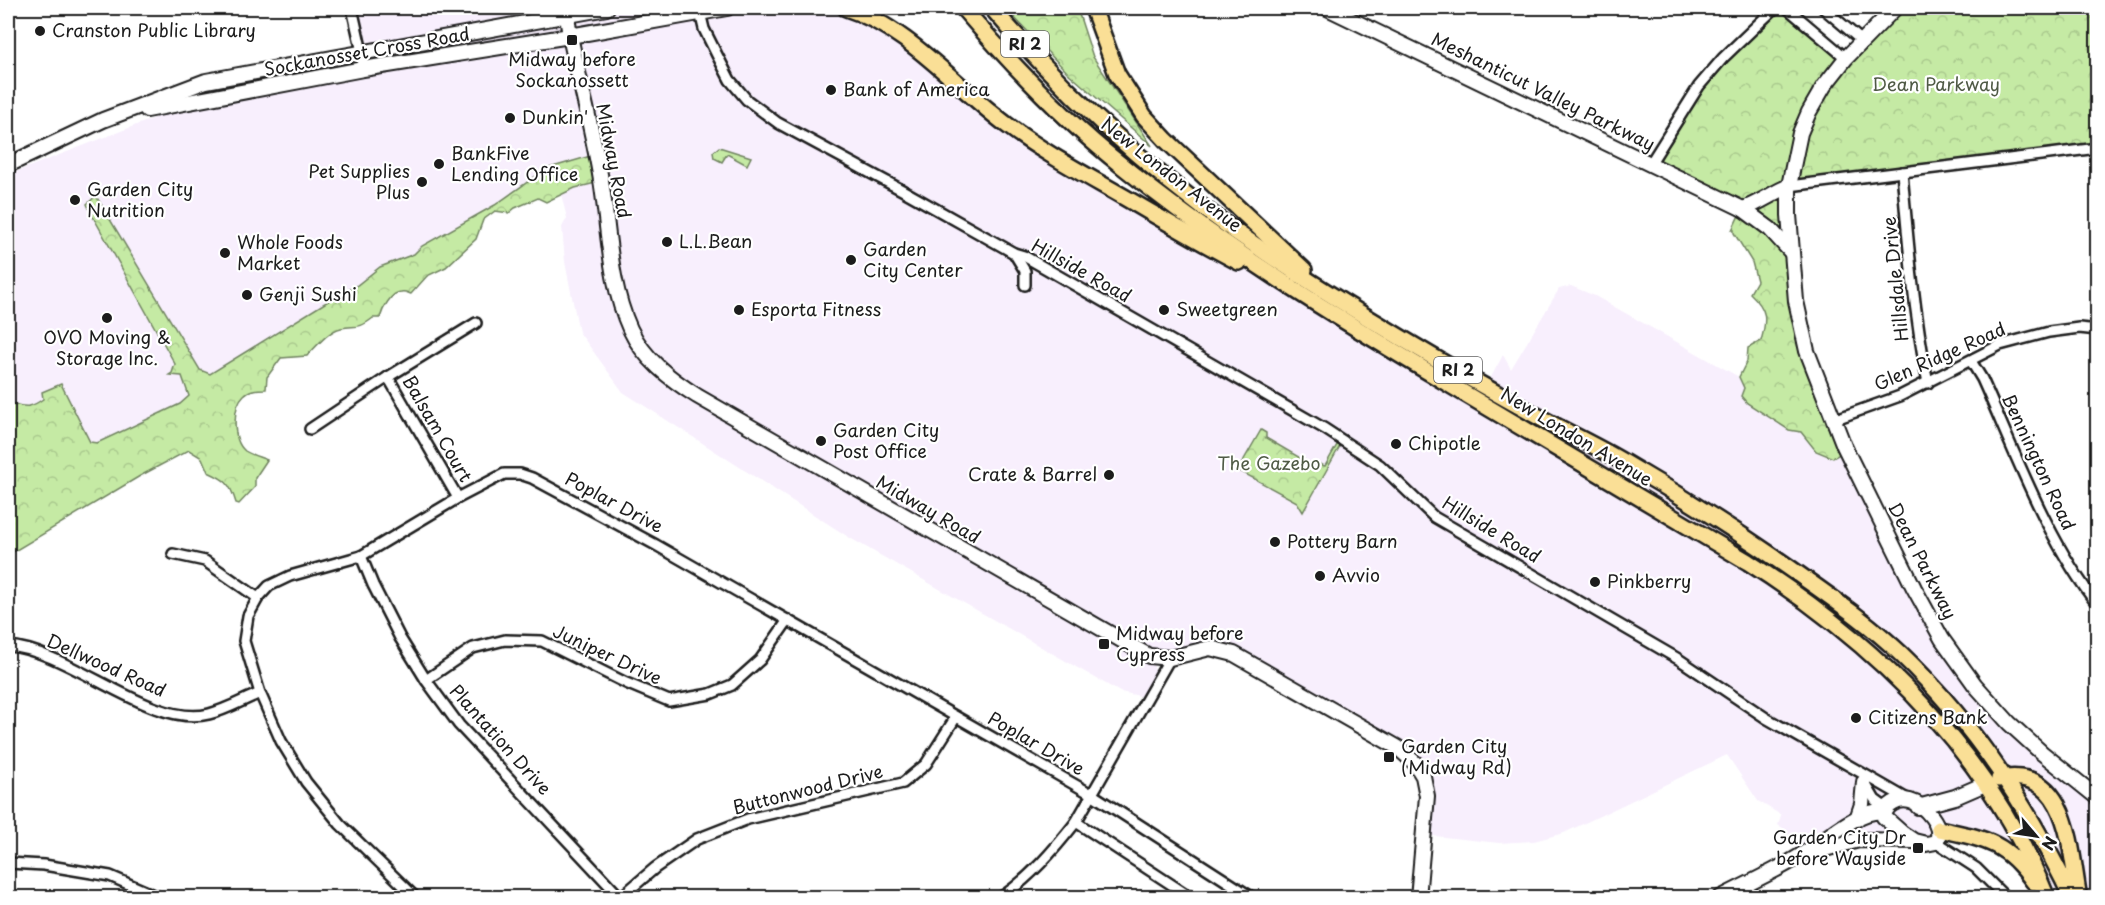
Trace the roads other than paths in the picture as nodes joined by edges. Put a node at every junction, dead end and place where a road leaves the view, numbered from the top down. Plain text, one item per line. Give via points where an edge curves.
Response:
1 (352, 8) edge
2 (607, 8) edge
3 (727, 8) edge
4 (846, 8) edge
5 (963, 8) edge
6 (992, 8) edge
7 (1093, 8) edge
8 (1101, 8) edge
9 (1327, 8) edge
10 (1775, 8) edge
11 (1787, 8) edge
12 (1823, 8) edge
13 (1895, 8) edge
14 (699, 10) edge
15 (567, 15) junction
16 (1100, 29) junction
17 (570, 36) junction
18 (1862, 41) junction
19 (362, 52) junction
20 (1846, 58) junction
21 (363, 69) junction
22 (119, 114) junction
23 (2097, 148) edge
24 (1650, 164) junction
25 (8, 165) edge
26 (1902, 172) junction
27 (1789, 186) junction
28 (1743, 209) junction
29 (1791, 252) junction
30 (1014, 253) junction
31 (1025, 285) dead end
32 (1285, 285) junction
33 (1326, 291) junction
34 (476, 323) dead end
35 (2097, 330) edge
36 (1971, 361) junction
37 (387, 377) junction
38 (1928, 383) junction
39 (1833, 420) junction
40 (310, 429) dead end
41 (458, 498) junction
42 (173, 554) dead end
43 (361, 556) junction
44 (258, 598) junction
45 (2097, 605) edge
46 (788, 620) junction
47 (8, 646) edge
48 (1170, 658) junction
49 (426, 680) junction
50 (260, 693) junction
51 (956, 717) junction
52 (1864, 778) junction
53 (2005, 778) junction
54 (1985, 784) junction
55 (1093, 795) junction
56 (2097, 798) edge
57 (1915, 804) junction
58 (1886, 810) junction
59 (1857, 819) junction
60 (1076, 822) junction
61 (1937, 835) junction
62 (1914, 841) junction
63 (1802, 855) junction
64 (8, 863) edge
65 (1015, 894) edge
66 (161, 897) edge
67 (416, 897) edge
68 (621, 897) edge
69 (1000, 897) edge
70 (1192, 897) edge
71 (1254, 897) edge
72 (1418, 897) edge
73 (1720, 897) edge
74 (2006, 897) edge
75 (2046, 897) edge
76 (2072, 897) edge
77 (2079, 897) edge

1 - 19 street
2 - 15 street, Sockanosset Cross Road
3 - 14 street, Sockanosset Cross Road
4 - 32 main road via 894,31 989,112 1042,149
5 - 32 main road, New London Avenue / RI 2 via 1088,137 1154,191
6 - 33 main road, New London Avenue / RI 2 via 1059,80 1149,163 1246,240
7 - 16 main road
8 - 16 main road
9 - 24 street, Meshanticut Valley Parkway
10 - 24 street via 1699,86
11 - 20 street
12 - 18 street
13 - 18 street, Dean Parkway
14 - 17 street, Sockanosset Cross Road
14 - 30 street, Hillside Road via 704,29 730,80 747,100 778,123
15 - 17 street, Midway Road
15 - 19 street, Sockanosset Cross Road
16 - 33 main road via 1117,74 1144,116
17 - 21 street, Sockanosset Cross Road
17 - 48 street, Midway Road via 600,178 617,289 631,330 652,362 697,396 1064,609 1149,656
18 - 20 street, Dean Parkway
19 - 21 street
19 - 22 street, Sockanosset Cross Road via 206,81
20 - 27 street, Dean Parkway via 1809,112 1800,133
21 - 22 street, Sockanosset Cross Road
22 - 25 street, Sockanosset Cross Road
23 - 26 street
24 - 28 street, Meshanticut Valley Parkway
26 - 27 street
26 - 38 street, Hillsdale Drive via 1910,276
27 - 28 street
27 - 29 street, Dean Parkway
28 - 29 street via 1770,229
29 - 39 street, Dean Parkway via 1807,351
30 - 31 street, Hillside Road via 1025,272
30 - 52 street, Hillside Road via 1325,429 1380,465 1434,517 1680,660
32 - 54 main road, New London Avenue / RI 2 via 1802,597 1897,678 1939,723
33 - 53 main road, New London Avenue / RI 2 via 1514,403 1624,462 1785,564 1856,615 1901,654 1945,700
34 - 37 street, Balsam Court
35 - 36 street, Glen Ridge Road via 2049,332 2000,345
36 - 38 street, Glen Ridge Road
36 - 45 street, Bennington Road via 2071,569
37 - 40 street, Balsam Court
37 - 41 street, Balsam Court
38 - 39 street, Glen Ridge Road
39 - 56 street, Dean Parkway via 1928,614 1956,660 2025,739
41 - 43 street, Poplar Drive
41 - 46 street, Poplar Drive via 504,474 532,478
42 - 44 street via 205,561
43 - 44 street, Poplar Drive via 290,576 269,586
43 - 49 street, Plantation Drive via 400,639
44 - 50 street, Poplar Drive via 248,616 244,641
46 - 49 street, Juniper Drive via 760,660 732,685 710,694 669,701 542,641 505,640 473,648
46 - 51 street, Poplar Drive
47 - 50 street, Dellwood Road via 50,657 146,705 173,712 208,714
48 - 55 street
48 - 72 street, Midway Road via 1210,648 1234,654 1397,747 1415,763 1423,776 1427,796
49 - 68 street, Plantation Drive via 459,724
50 - 67 street, Poplar Drive via 281,741 306,782 340,824
51 - 55 street, Poplar Drive
51 - 68 street, Buttonwood Drive via 926,764 903,783 748,819 697,839
52 - 57 street, Hillside Road
52 - 58 street, Hillside Road via 1875,800
52 - 59 street
53 - 54 main road
53 - 76 main road, RI 2
53 - 77 main road via 2032,781 2054,798 2066,824
54 - 57 street via 1955,797
54 - 75 main road, RI 2 via 2024,845
55 - 60 street
55 - 71 street, Poplar Drive
57 - 58 street via 1892,803
57 - 61 street via 1932,818
58 - 59 street
58 - 62 street via 1884,817
59 - 63 street
60 - 65 street
60 - 70 street
61 - 62 street via 1926,844
61 - 74 street
61 - 75 main road via 1984,839 1997,844 2018,861
62 - 63 street via 1859,840
63 - 73 street
64 - 66 street via 110,876
65 - 69 street

